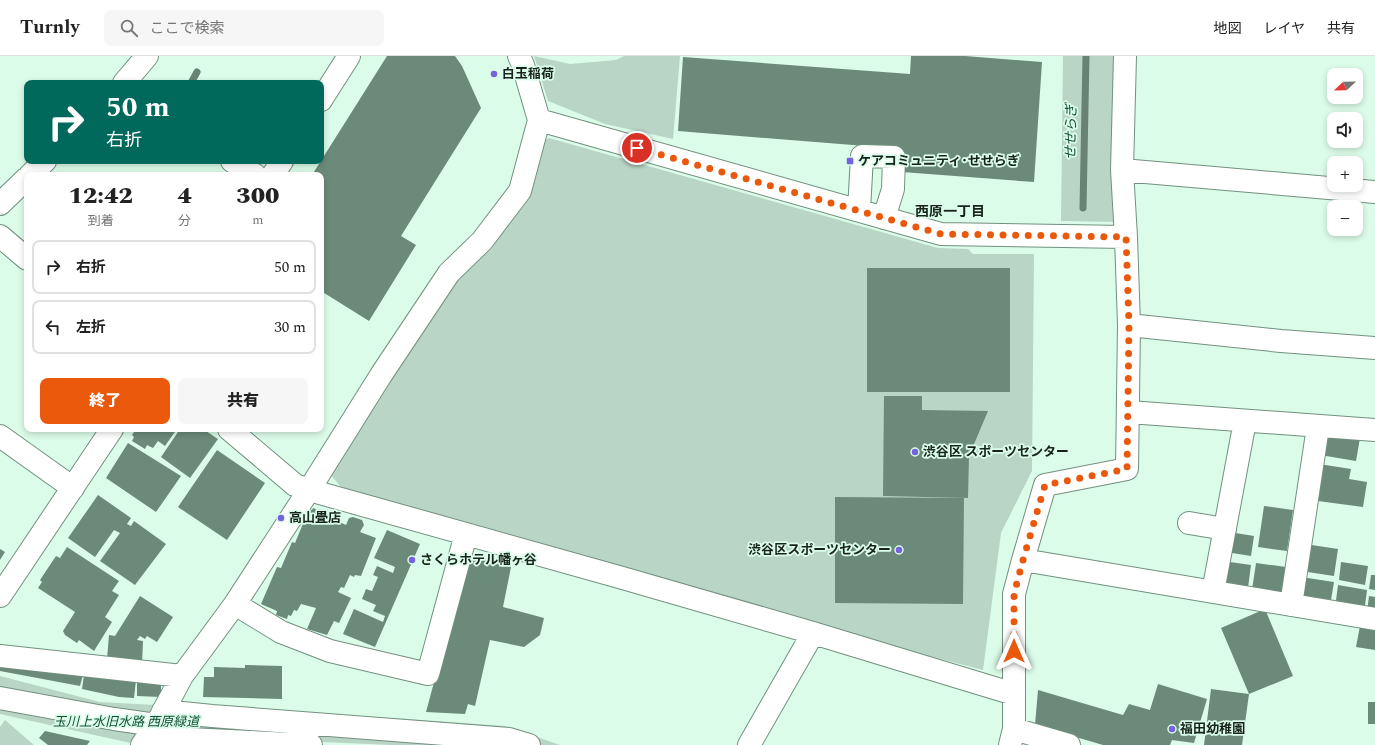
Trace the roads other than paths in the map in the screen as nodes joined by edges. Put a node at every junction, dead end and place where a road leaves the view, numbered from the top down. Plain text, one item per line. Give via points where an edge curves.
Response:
1 (147, 56) edge
2 (349, 56) edge
3 (519, 56) edge
4 (1125, 56) edge
5 (127, 80) edge
6 (324, 95) edge
7 (539, 120) junction
8 (42, 164) edge
9 (237, 164) edge
10 (1122, 170) junction
11 (33, 172) edge
12 (250, 172) edge
13 (24, 181) edge
14 (1375, 192) edge
15 (0, 204) edge
16 (859, 210) junction
17 (884, 218) junction
18 (0, 236) edge
19 (1126, 237) junction
20 (24, 256) edge
21 (1129, 325) junction
22 (1375, 348) edge
23 (1129, 412) junction
24 (1245, 421) junction
25 (1318, 427) junction
26 (1375, 430) edge
27 (110, 432) edge
28 (233, 432) edge
29 (0, 436) edge
30 (73, 488) junction
31 (309, 490) junction
32 (1189, 523) dead end
33 (1224, 529) junction
34 (466, 534) junction
35 (1023, 560) junction
36 (1213, 592) junction
37 (0, 596) edge
38 (235, 604) junction
39 (1291, 605) junction
40 (1375, 619) edge
41 (813, 633) junction
42 (0, 656) edge
43 (182, 676) junction
44 (1014, 694) junction
45 (0, 698) edge
46 (152, 730) edge
47 (1012, 737) edge
48 (311, 745) edge
49 (529, 745) edge
50 (748, 745) edge
51 (1069, 745) edge

1 - 5 street
2 - 6 street
3 - 7 street
4 - 10 street
7 - 16 street
7 - 31 street via 520,191 482,241 449,273
8 - 11 street
9 - 12 street
10 - 14 street
10 - 19 street
13 - 15 street
16 - 17 street
16 - 17 street via 862,156 894,157 893,189
17 - 19 street via 941,234
18 - 20 street
19 - 21 street
21 - 22 street
21 - 23 street
23 - 24 street
23 - 35 street via 1127,469 1045,485
24 - 25 street
24 - 33 street
25 - 26 street
25 - 39 street
27 - 30 street
28 - 31 street via 295,485
29 - 30 street
30 - 37 street
31 - 34 street
31 - 38 street
32 - 33 street
33 - 36 street
34 - 38 street via 428,674 330,651 281,632
34 - 41 street
35 - 36 street
35 - 44 street via 1014,594
36 - 39 street
38 - 43 street
39 - 40 street
41 - 44 street
41 - 50 street
42 - 43 street
43 - 46 street
44 - 47 street
45 - 46 street via 106,718
46 - 48 street
46 - 49 street via 212,716 509,739
47 - 51 street

